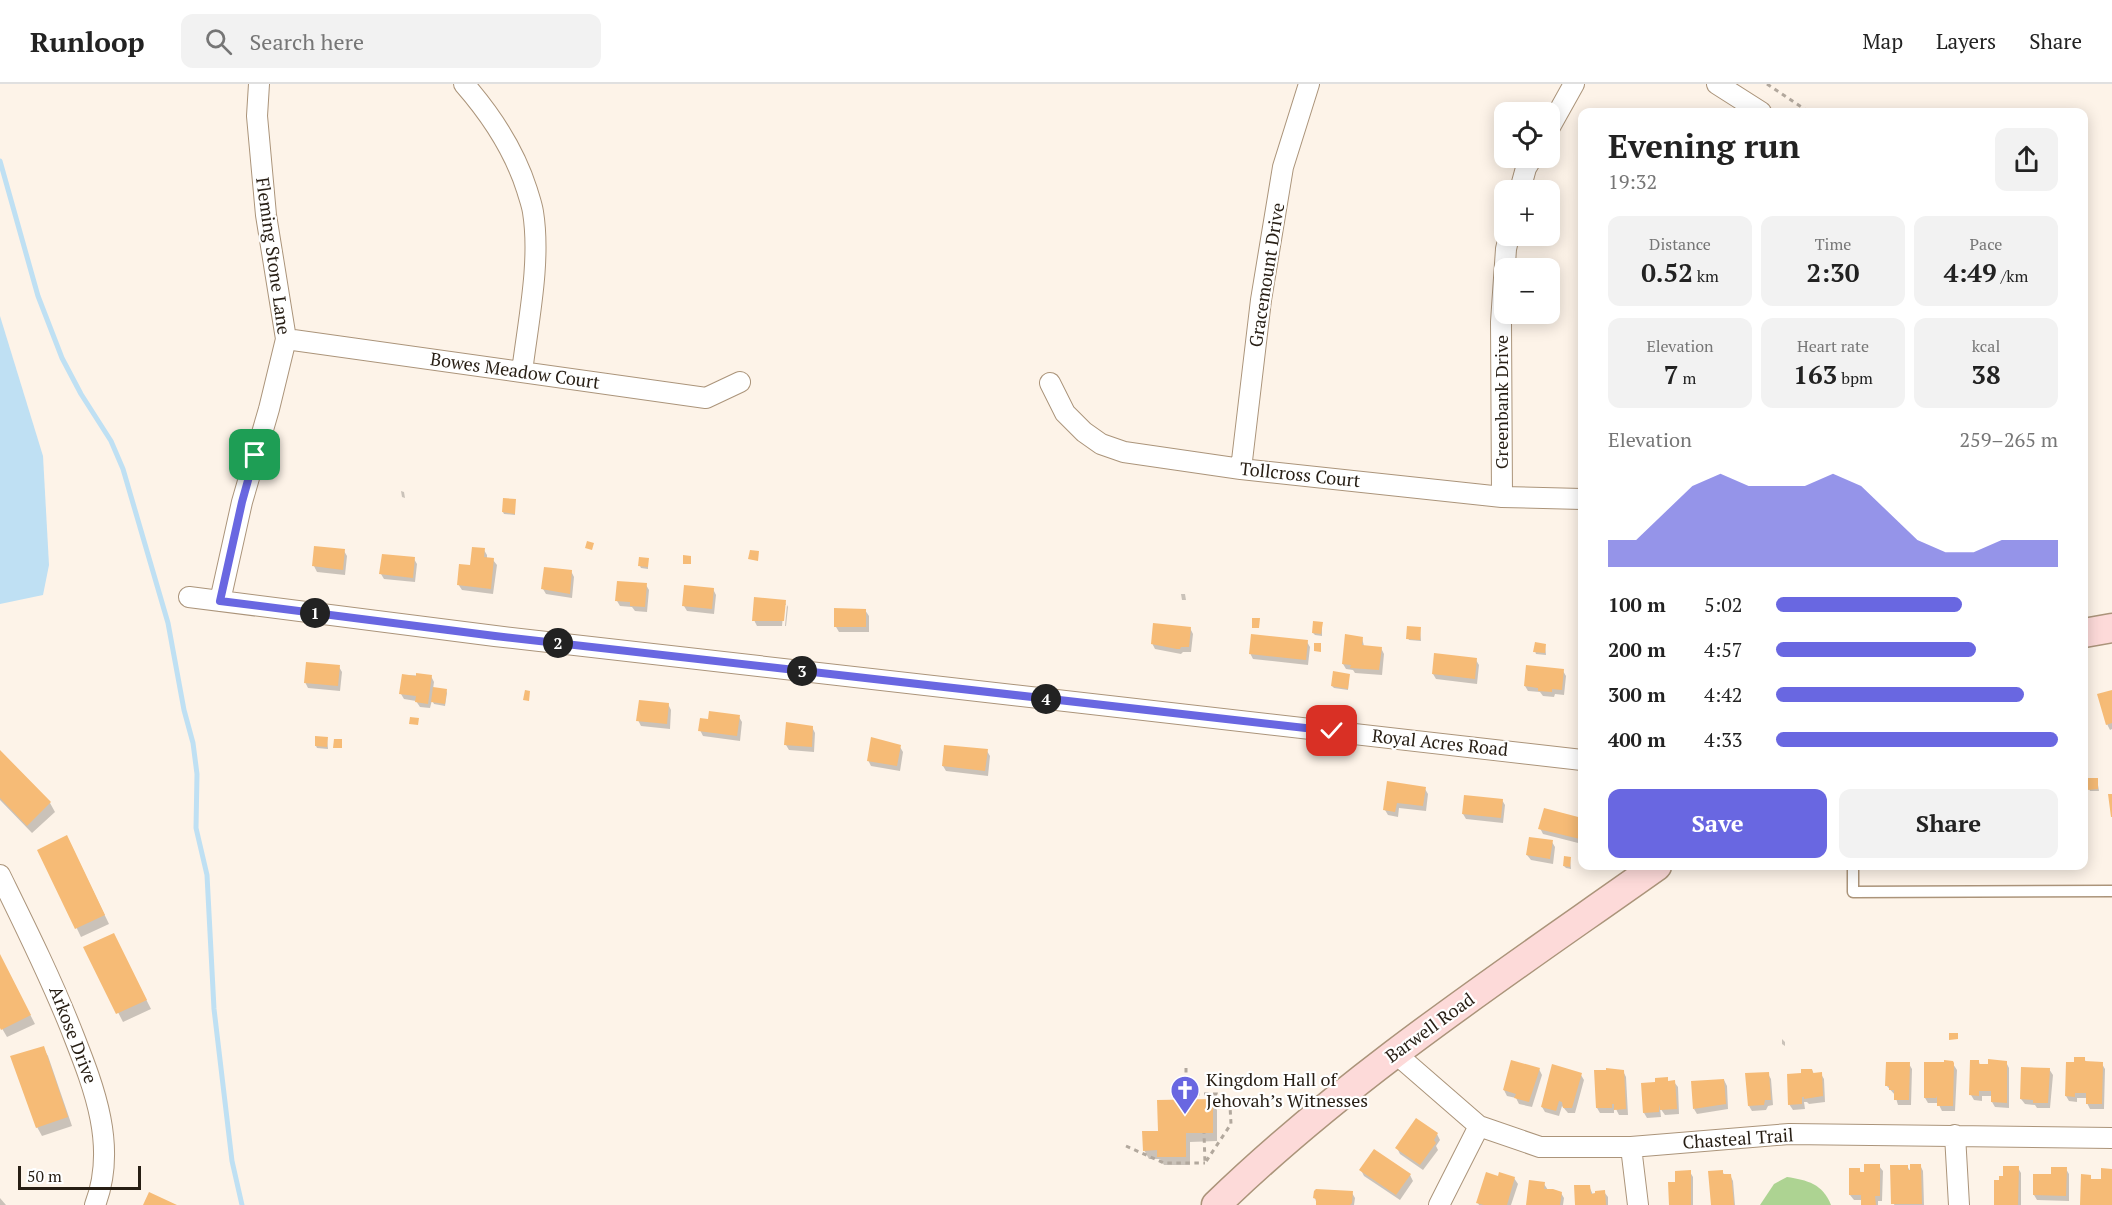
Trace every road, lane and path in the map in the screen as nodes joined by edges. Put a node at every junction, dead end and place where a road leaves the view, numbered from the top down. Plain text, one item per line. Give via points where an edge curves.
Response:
1 (259, 84) edge
2 (464, 84) edge
3 (1309, 84) edge
4 (1574, 84) edge
5 (1717, 84) edge
6 (1767, 84) edge
7 (1755, 108) edge
8 (1803, 108) edge
9 (1560, 109) edge
10 (1507, 246) edge
11 (286, 339) junction
12 (522, 372) junction
13 (740, 382) dead end
14 (1050, 383) dead end
15 (1241, 469) junction
16 (1502, 497) junction
17 (1578, 499) edge
18 (189, 597) dead end
19 (220, 601) junction
20 (2112, 628) edge
21 (2088, 632) edge
22 (1578, 760) edge
23 (1651, 870) edge
24 (1853, 870) edge
25 (0, 876) edge
26 (2112, 891) edge
27 (1395, 1053) junction
28 (1186, 1068) dead end
29 (1186, 1094) junction
30 (1186, 1100) dead end
31 (1479, 1126) junction
32 (1204, 1133) dead end
33 (1955, 1135) junction
34 (2112, 1138) edge
35 (1125, 1146) dead end
36 (1631, 1147) junction
37 (1204, 1163) junction
38 (95, 1205) edge
39 (1216, 1205) edge
40 (1439, 1205) edge
41 (1638, 1205) edge
42 (1959, 1205) edge

1 - 11 street, Fleming Stone Lane via 257,116 266,215
2 - 12 street via 504,136 533,211 535,256
3 - 15 street, Gracemount Drive via 1283,167 1261,300
4 - 9 street
5 - 7 street
6 - 8 path
10 - 16 street, Greenbank Drive via 1501,322
11 - 12 street, Bowes Meadow Court
11 - 19 street, Fleming Stone Lane
12 - 13 street, Bowes Meadow Court via 706,398
14 - 15 street, Tollcross Court via 1065,413 1101,444 1124,452
15 - 16 street, Tollcross Court
16 - 17 street, Tollcross Court
18 - 19 street, Royal Acres Road
19 - 22 street, Royal Acres Road
20 - 21 street
23 - 27 street, Barwell Road
24 - 26 lane via 1853,892
25 - 38 street, Arkose Drive via 52,983 93,1086 104,1141 104,1171
27 - 31 street, Chasteal Trail
27 - 39 street, Barwell Road via 1253,1168
28 - 29 path
29 - 30 path
29 - 37 path via 1217,1094 1225,1097 1230,1106 1231,1124
31 - 36 street, Chasteal Trail via 1540,1147
31 - 40 street
32 - 37 path
33 - 34 street, Chasteal Trail
33 - 36 street, Chasteal Trail via 1789,1134
33 - 42 street
35 - 37 path via 1164,1163
36 - 41 street

